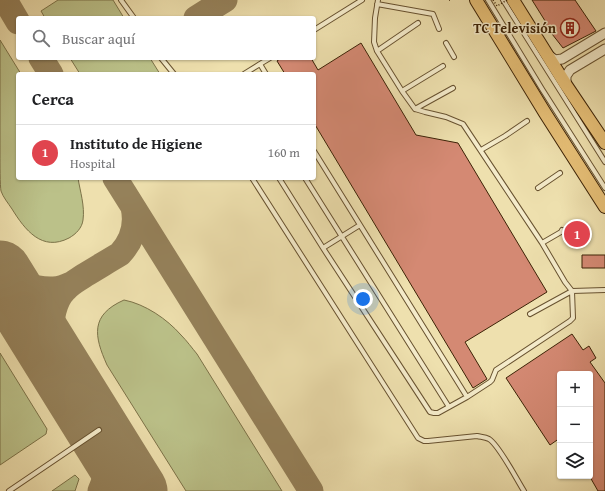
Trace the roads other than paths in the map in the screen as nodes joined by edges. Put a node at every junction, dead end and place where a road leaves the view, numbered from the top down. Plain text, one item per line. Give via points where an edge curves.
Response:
1 (121, 0) edge
2 (362, 0) edge
3 (476, 0) edge
4 (488, 0) edge
5 (503, 0) edge
6 (513, 0) edge
7 (378, 2) edge
8 (133, 16) edge
9 (418, 23) dead end
10 (316, 29) edge
11 (439, 29) dead end
12 (605, 33) edge
13 (446, 43) dead end
14 (605, 49) edge
15 (377, 51) junction
16 (547, 54) junction
17 (454, 57) dead end
18 (164, 60) edge
19 (267, 60) edge
20 (260, 64) junction
21 (443, 66) dead end
22 (172, 72) edge
23 (247, 72) edge
24 (265, 72) edge
25 (566, 85) junction
26 (453, 88) dead end
27 (402, 91) junction
28 (415, 109) junction
29 (527, 121) dead end
30 (605, 143) edge
31 (481, 150) junction
32 (316, 154) edge
33 (605, 162) edge
34 (560, 173) dead end
35 (253, 180) edge
36 (280, 180) edge
37 (306, 180) edge
38 (538, 188) dead end
39 (605, 188) edge
40 (605, 207) edge
41 (360, 225) junction
42 (562, 230) dead end
43 (342, 236) junction
44 (542, 243) junction
45 (323, 248) junction
46 (605, 290) edge
47 (572, 291) junction
48 (530, 314) dead end
49 (467, 397) junction
50 (449, 407) junction
51 (99, 430) dead end
52 (9, 491) edge
53 (524, 491) edge

1 - 8 lane
2 - 10 lane
3 - 40 main road
4 - 39 lane
5 - 33 lane
6 - 16 main road
7 - 11 lane via 433,14
7 - 15 lane via 374,29
9 - 15 lane
12 - 16 street via 562,58 555,60
13 - 17 lane
14 - 25 street via 570,70 566,76
15 - 27 lane
16 - 25 main road
18 - 22 lane
19 - 20 lane
20 - 23 lane
20 - 24 lane
21 - 27 lane
25 - 30 main road
26 - 28 lane
27 - 28 lane
28 - 31 lane via 463,124
29 - 31 lane
31 - 44 lane
32 - 41 lane
34 - 38 lane
35 - 53 lane via 418,438 428,441 477,436 489,440 498,448
36 - 45 lane
37 - 43 lane
41 - 43 lane
41 - 49 lane
42 - 44 lane
43 - 45 lane
43 - 50 lane
44 - 47 lane
45 - 50 lane via 430,412 436,414
46 - 47 lane
47 - 48 lane
47 - 49 lane via 572,320 496,370 491,381
49 - 50 lane
51 - 52 lane

